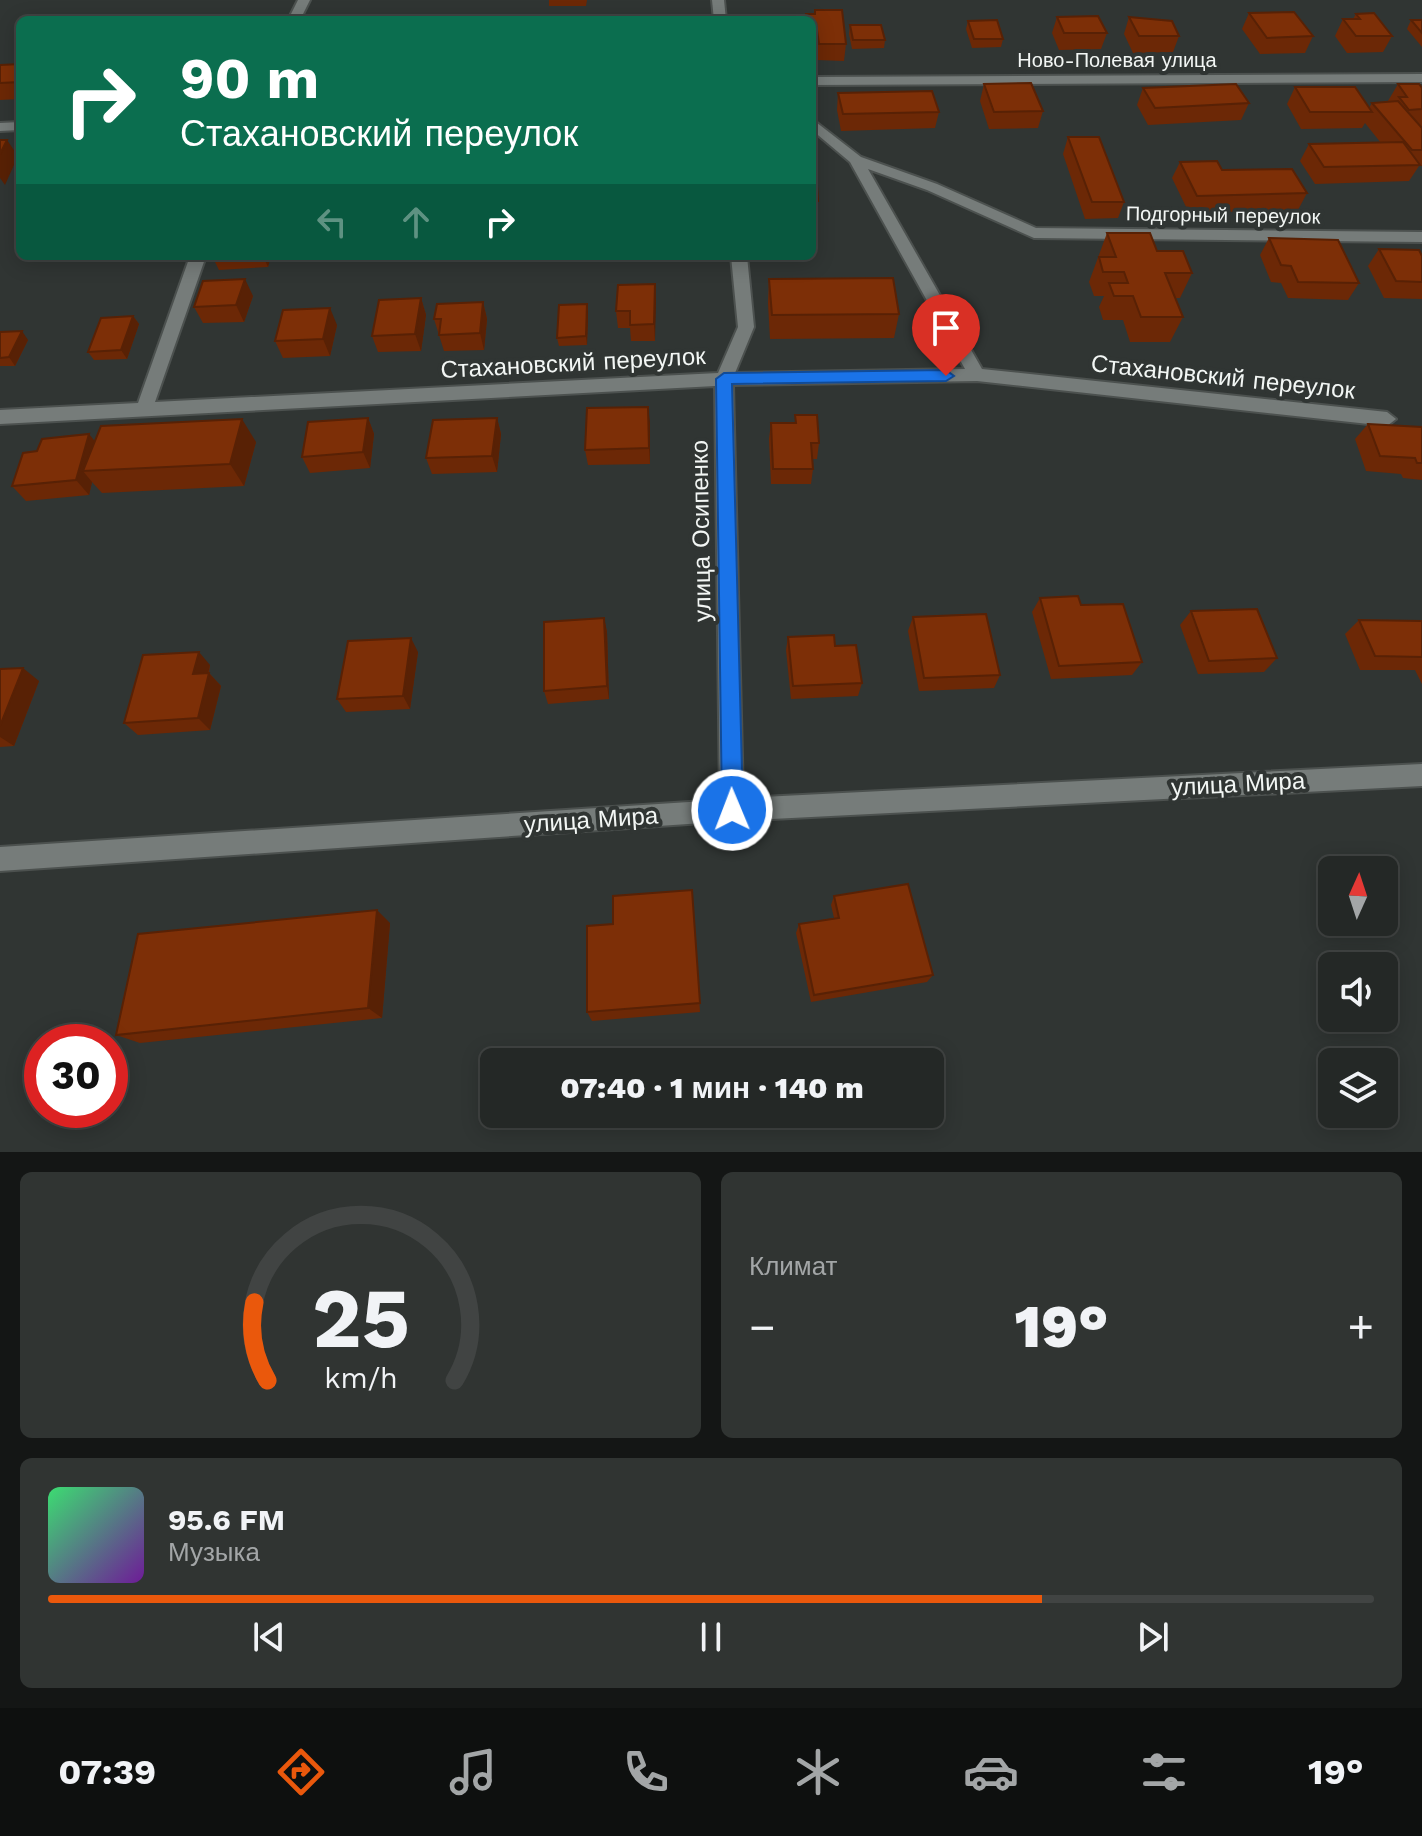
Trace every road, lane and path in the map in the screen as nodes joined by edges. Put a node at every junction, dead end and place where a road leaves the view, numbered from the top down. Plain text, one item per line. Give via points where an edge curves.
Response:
1 (1422, 78) edge
2 (816, 81) edge
3 (816, 126) edge
4 (856, 160) junction
5 (1422, 237) edge
6 (197, 260) edge
7 (739, 260) edge
8 (977, 375) junction
9 (724, 379) junction
10 (144, 410) junction
11 (0, 417) edge
12 (1387, 419) dead end
13 (1422, 775) edge
14 (732, 810) junction
15 (0, 859) edge

1 - 2 street, Ново-Полевая улица
3 - 4 street, Подгорный переулок
4 - 5 street, Подгорный переулок via 1034,233
4 - 8 street
6 - 10 street
7 - 9 street, улица Осипенко via 746,327
8 - 9 street, Стахановский переулок
8 - 12 street, Стахановский переулок
9 - 10 street, Стахановский переулок
9 - 14 street, улица Осипенко
10 - 11 street, Стахановский переулок
13 - 14 street, улица Мира
14 - 15 street, улица Мира

